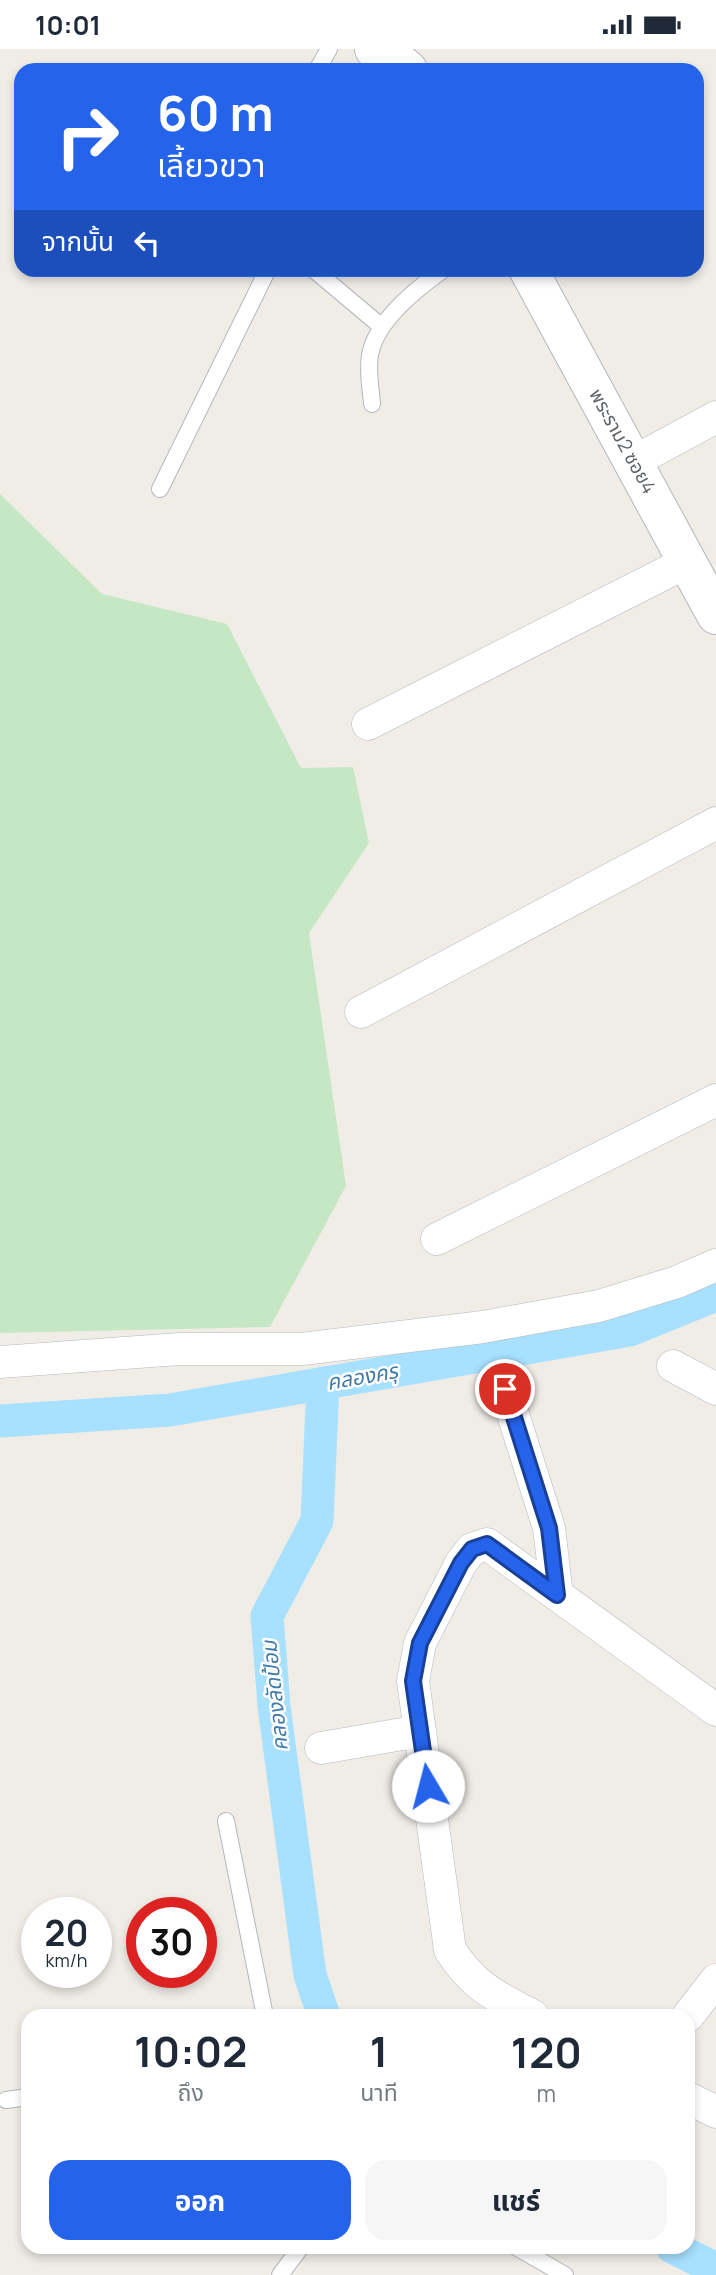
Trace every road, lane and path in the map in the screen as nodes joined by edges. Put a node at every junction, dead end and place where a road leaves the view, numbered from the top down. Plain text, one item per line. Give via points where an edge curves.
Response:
1 (374, 49) edge
2 (399, 63) edge
3 (264, 277) edge
4 (323, 277) edge
5 (433, 277) edge
6 (532, 277) edge
7 (382, 327) junction
8 (372, 404) dead end
9 (716, 417) edge
10 (635, 461) junction
11 (160, 489) dead end
12 (689, 561) junction
13 (716, 615) edge
14 (368, 724) dead end
15 (716, 823) edge
16 (361, 1012) dead end
17 (716, 1100) edge
18 (437, 1239) dead end
19 (716, 1265) edge
20 (0, 1362) edge
21 (673, 1366) dead end
22 (505, 1389) dead end
23 (716, 1389) edge
24 (557, 1595) junction
25 (716, 1710) edge
26 (420, 1731) junction
27 (321, 1748) dead end
28 (226, 1821) dead end
29 (716, 1980) edge
30 (264, 2009) edge
31 (520, 2009) edge
32 (693, 2009) edge
33 (21, 2098) edge
34 (6, 2100) dead end
35 (695, 2102) edge
36 (716, 2112) edge
37 (296, 2254) edge
38 (528, 2254) edge
39 (280, 2275) edge
40 (565, 2275) edge

1 - 2 street
3 - 11 lane
4 - 7 lane
5 - 7 lane
6 - 10 street, พระราม2 ซอย4
7 - 8 lane via 370,354
9 - 10 street
10 - 12 street, พระราม2 ซอย4
12 - 13 street, พระราม2 ซอย4
12 - 14 street
15 - 16 street
17 - 18 street
19 - 20 street via 599,1306 482,1327 302,1349 179,1349
21 - 23 street
22 - 24 street via 549,1528
24 - 25 street
24 - 26 street via 487,1544 472,1549 420,1643 413,1681
26 - 27 street
26 - 31 street via 450,1950 480,1988
28 - 30 lane
29 - 32 street
33 - 34 lane
35 - 36 street
37 - 39 lane
38 - 40 lane

